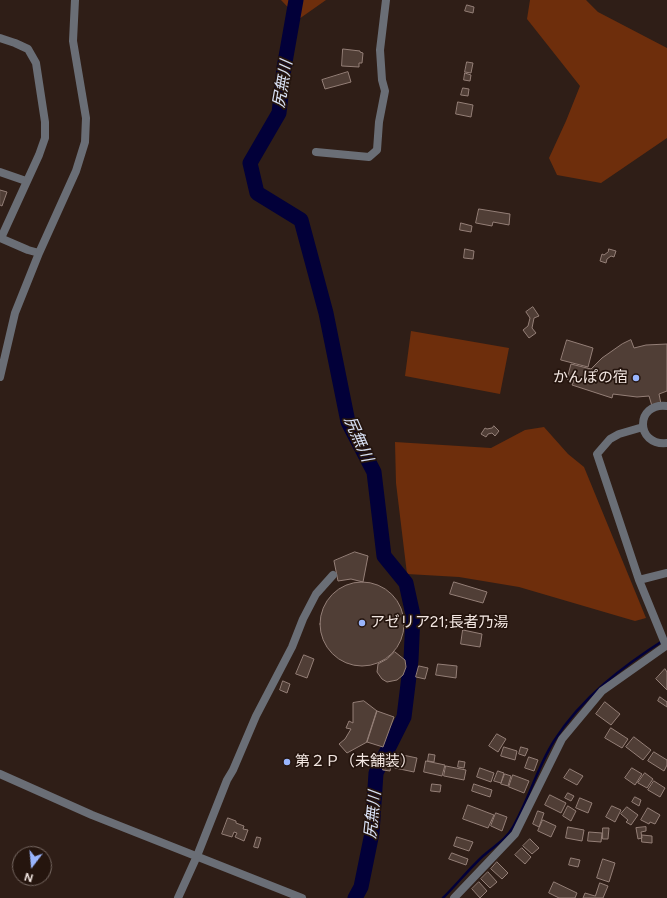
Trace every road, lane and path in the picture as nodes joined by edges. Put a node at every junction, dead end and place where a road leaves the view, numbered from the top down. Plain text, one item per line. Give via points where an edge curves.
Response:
1 (74, 0) edge
2 (386, 0) edge
3 (0, 38) edge
4 (316, 152) dead end
5 (0, 172) edge
6 (26, 181) junction
7 (0, 238) edge
8 (39, 253) junction
9 (0, 377) edge
10 (667, 406) edge
11 (643, 427) junction
12 (667, 443) edge
13 (667, 574) edge
14 (333, 575) dead end
15 (639, 580) junction
16 (667, 645) edge
17 (0, 774) edge
18 (197, 856) junction
19 (178, 898) edge
20 (302, 898) edge
21 (454, 898) edge

1 - 8 street via 74,41 86,118 85,142 76,171
2 - 4 street via 380,50 384,91 377,150 369,157
3 - 6 street via 28,49 36,63 40,82 45,138 40,155
5 - 6 street
6 - 7 street
7 - 8 street
8 - 9 street via 15,312
10 - 11 street via 661,405 649,410 645,415
11 - 12 street via 654,442
11 - 15 street via 610,439 597,454
13 - 15 street
14 - 18 street via 316,594 256,716
15 - 16 street
16 - 21 street via 602,691 562,738 516,834
17 - 18 street via 92,815
18 - 19 street
18 - 20 street

